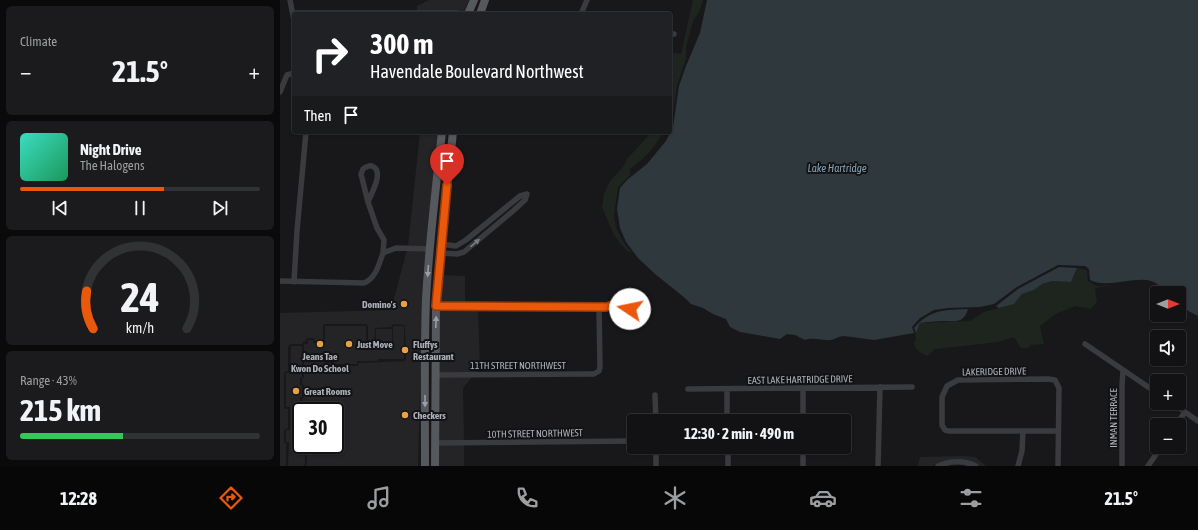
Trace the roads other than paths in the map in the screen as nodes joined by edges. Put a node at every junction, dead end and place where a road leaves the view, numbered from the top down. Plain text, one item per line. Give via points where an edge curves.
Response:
1 (290, 0) edge
2 (474, 0) edge
3 (485, 0) edge
4 (586, 0) edge
5 (293, 12) edge
6 (469, 12) edge
7 (481, 12) edge
8 (582, 12) edge
9 (292, 74) edge
10 (280, 92) edge
11 (306, 134) edge
12 (442, 134) edge
13 (453, 134) edge
14 (368, 202) junction
15 (433, 218) junction
16 (384, 240) junction
17 (441, 244) junction
18 (396, 248) junction
19 (430, 249) junction
20 (383, 253) junction
21 (440, 253) junction
22 (439, 270) junction
23 (280, 281) edge
24 (294, 282) junction
25 (436, 306) junction
26 (599, 307) junction
27 (630, 309) dead end
28 (1085, 344) dead end
29 (1123, 371) junction
30 (425, 375) junction
31 (435, 375) junction
32 (912, 387) dead end
33 (880, 388) junction
34 (1150, 388) edge
35 (688, 389) dead end
36 (727, 389) junction
37 (803, 389) junction
38 (655, 395) dead end
39 (1182, 410) edge
40 (1185, 412) junction
41 (656, 414) edge
42 (727, 414) edge
43 (803, 414) edge
44 (1181, 418) edge
45 (1198, 421) edge
46 (1023, 431) junction
47 (1058, 431) junction
48 (627, 441) edge
49 (425, 443) junction
50 (435, 443) junction
51 (656, 454) edge
52 (728, 454) edge
53 (803, 454) edge
54 (1156, 454) edge
55 (425, 466) edge
56 (435, 466) edge
57 (656, 466) edge
58 (728, 466) edge
59 (803, 466) edge
60 (878, 466) edge
61 (938, 466) edge
62 (976, 466) edge
63 (1018, 466) edge
64 (1058, 466) edge
65 (1122, 466) edge
66 (1148, 466) edge

1 - 5 street
2 - 6 main road
3 - 7 main road
4 - 8 street
9 - 10 street via 287,75
11 - 24 street
12 - 15 main road
13 - 17 main road
14 - 14 street via 361,174 363,168 373,166 378,174
14 - 16 street
15 - 19 main road
15 - 21 main road via 435,244
16 - 18 street
16 - 20 street
17 - 21 main road
21 -> 17 street via 464,252 525,200 527,194 520,196 456,246
18 - 19 street
18 - 20 street
19 - 22 main road via 434,252
19 -> 30 main road
20 - 24 street via 374,276 364,283
21 - 22 main road
22 - 25 main road
23 - 24 street
25 - 26 street
31 -> 25 main road
26 - 27 street via 622,305
26 - 31 street, 11TH STREET NORTHWEST via 599,371 594,374
28 - 29 street
29 - 34 street
29 - 65 street, INMAN TERRACE
30 - 31 main road
30 -> 49 main road
31 - 50 main road
32 - 33 street, EAST LAKE HARTRIDGE DRIVE
33 - 37 street, EAST LAKE HARTRIDGE DRIVE
33 - 60 street
35 - 36 street, EAST LAKE HARTRIDGE DRIVE
36 - 37 street, EAST LAKE HARTRIDGE DRIVE
36 - 42 street
37 - 43 street
38 - 41 street
39 - 40 street
40 - 44 street
40 - 45 street
46 - 47 street, LAKERIDGE DRIVE
46 - 47 street, LAKERIDGE DRIVE via 945,430 942,425 942,397 947,386 958,380 1055,380 1059,388
46 - 63 street
47 - 64 street, LAKERIDGE DRIVE
48 - 50 street, 10TH STREET NORTHWEST
49 - 50 main road
49 - 55 main road
50 - 56 main road
51 - 57 street
52 - 58 street
53 - 59 street
54 - 66 street
61 - 62 street via 966,462

